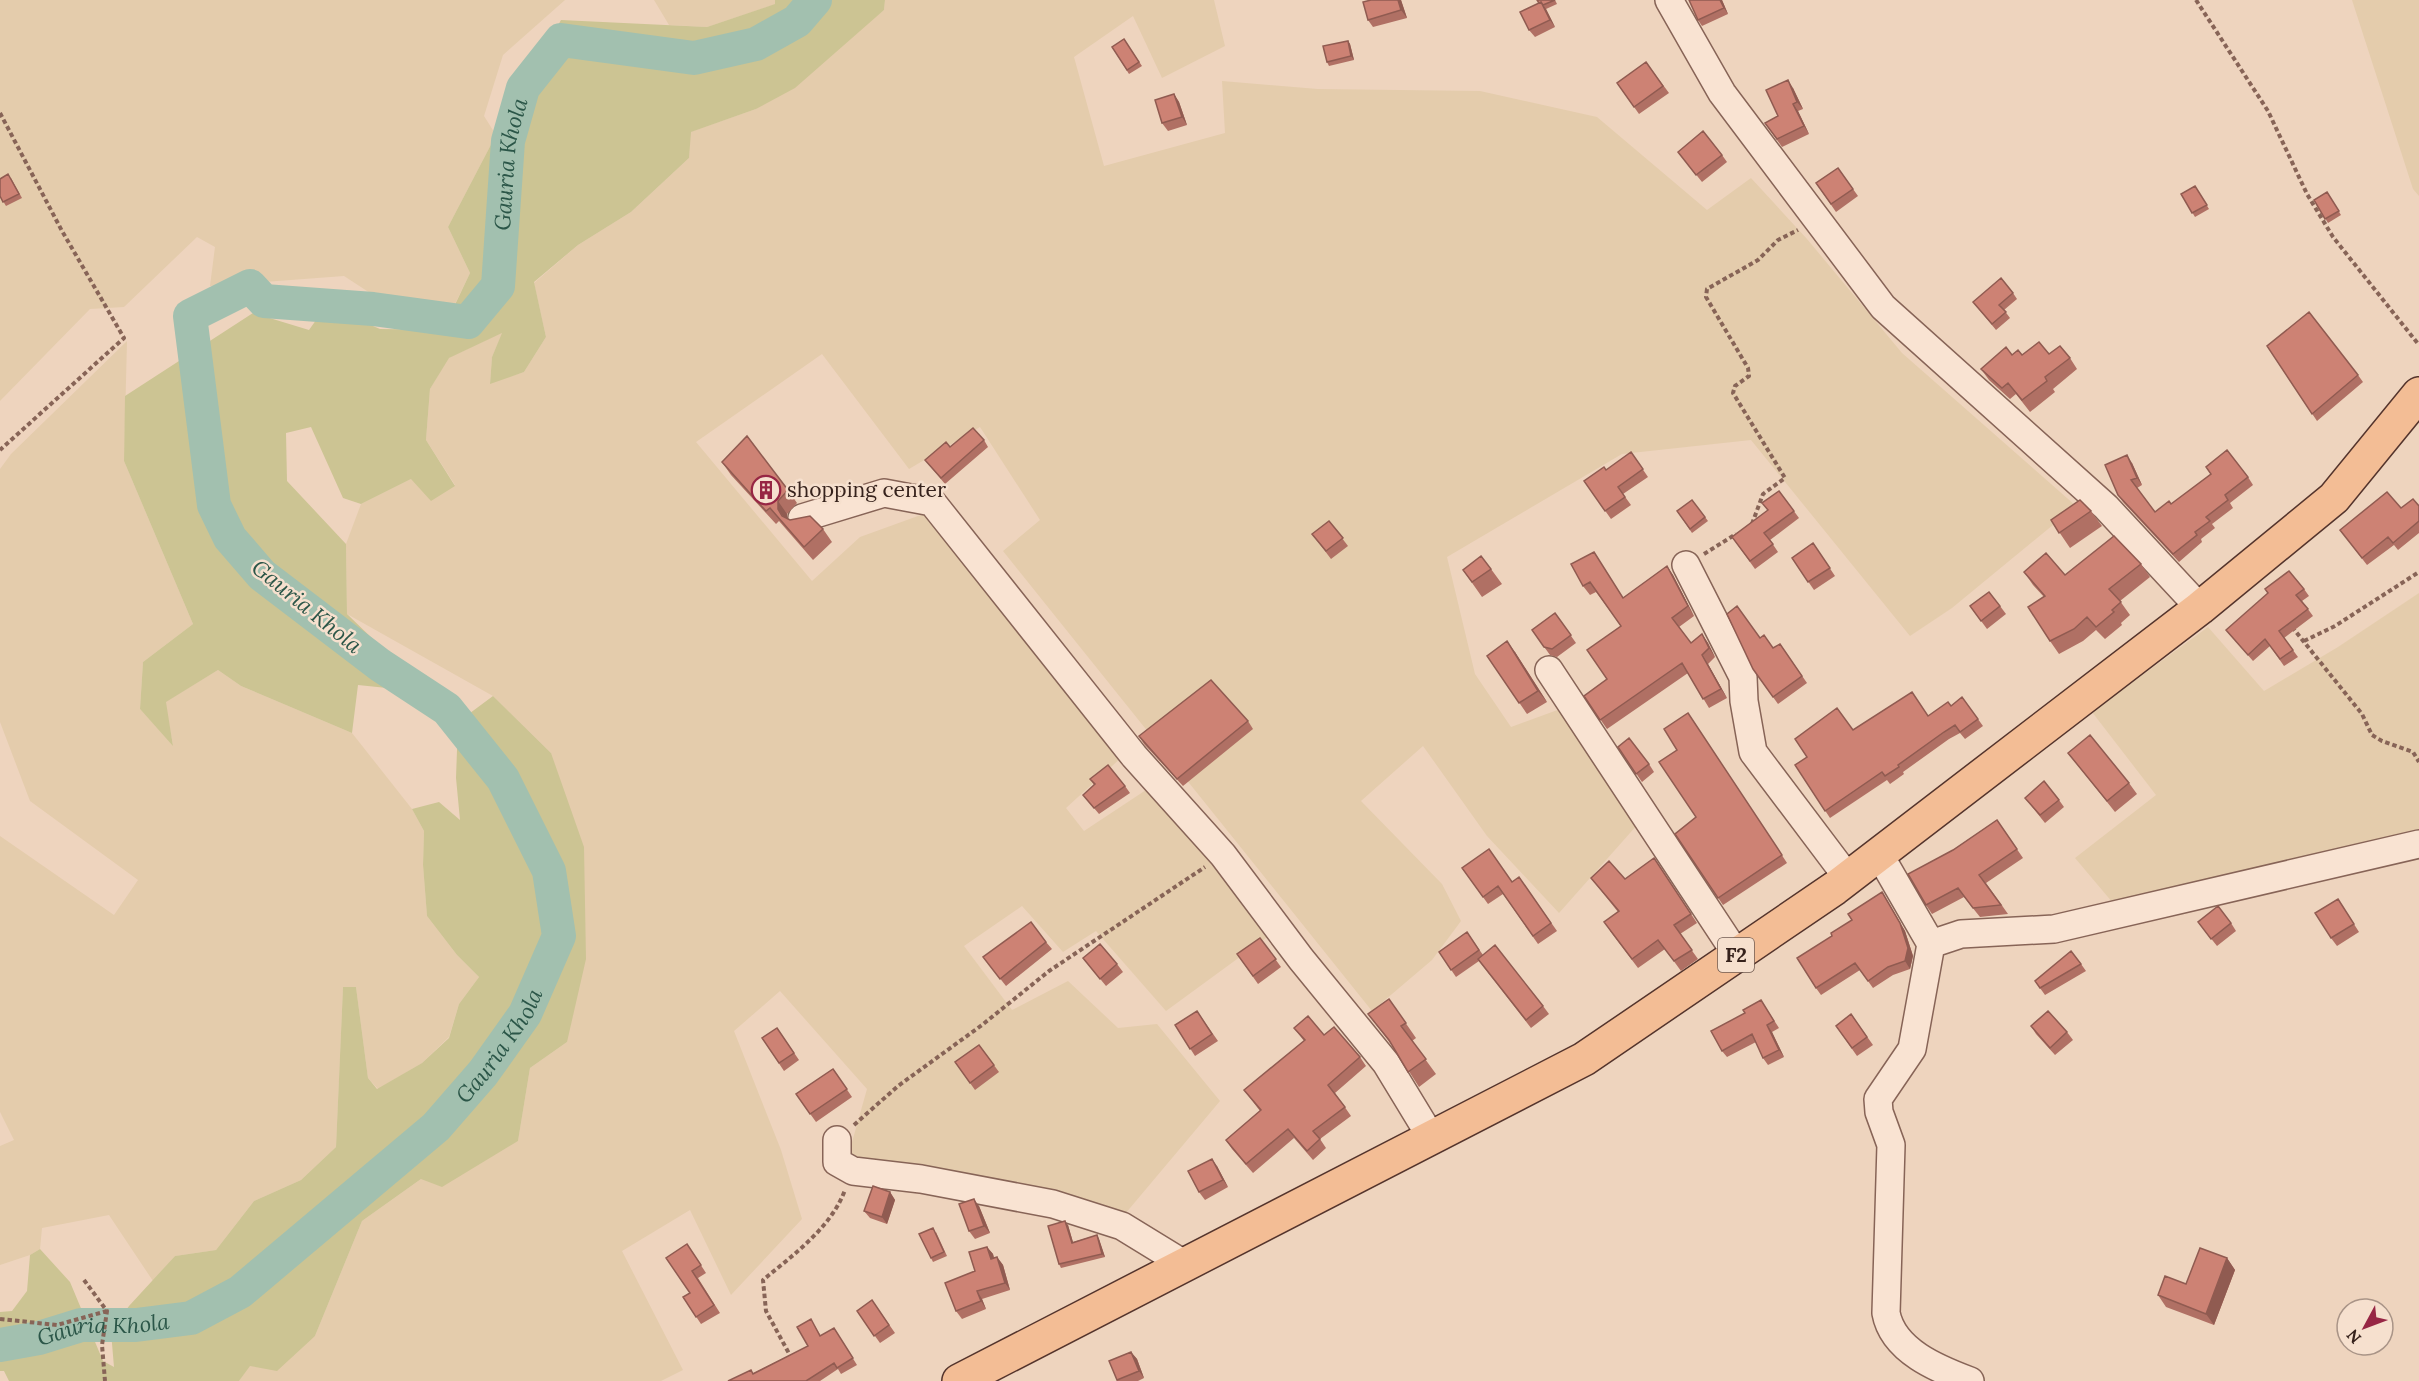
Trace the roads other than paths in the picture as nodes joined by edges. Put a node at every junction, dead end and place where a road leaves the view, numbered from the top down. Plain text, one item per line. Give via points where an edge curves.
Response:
1 (1669, 0) edge
2 (2419, 394) edge
3 (802, 518) edge
4 (1686, 566) road end
5 (2200, 608) junction
6 (1549, 670) dead end
7 (2419, 844) edge
8 (1879, 854) junction
9 (1848, 878) junction
10 (1931, 944) junction
11 (1737, 955) junction
12 (1431, 1137) junction
13 (837, 1140) road end
14 (1184, 1264) junction
15 (959, 1381) edge
16 (1970, 1381) edge

1 - 5 street via 1722,93 1883,307 2106,507
2 - 5 main road, F2 via 2334,498
3 - 12 street via 884,493 932,502 1134,756 1222,855 1386,1063
4 - 9 street via 1743,676 1753,752
5 - 8 main road, F2
6 - 11 street
7 - 10 street via 2054,928 1961,934
8 - 9 main road, F2
8 - 10 street
9 - 11 main road, F2
10 - 16 street via 1912,1049 1878,1100 1891,1145 1887,1313 1889,1330 1930,1365
11 - 12 main road, F2 via 1584,1059
12 - 14 main road, F2
13 - 14 street via 837,1162 853,1171 921,1179 1053,1204 1122,1226
14 - 15 main road, F2

